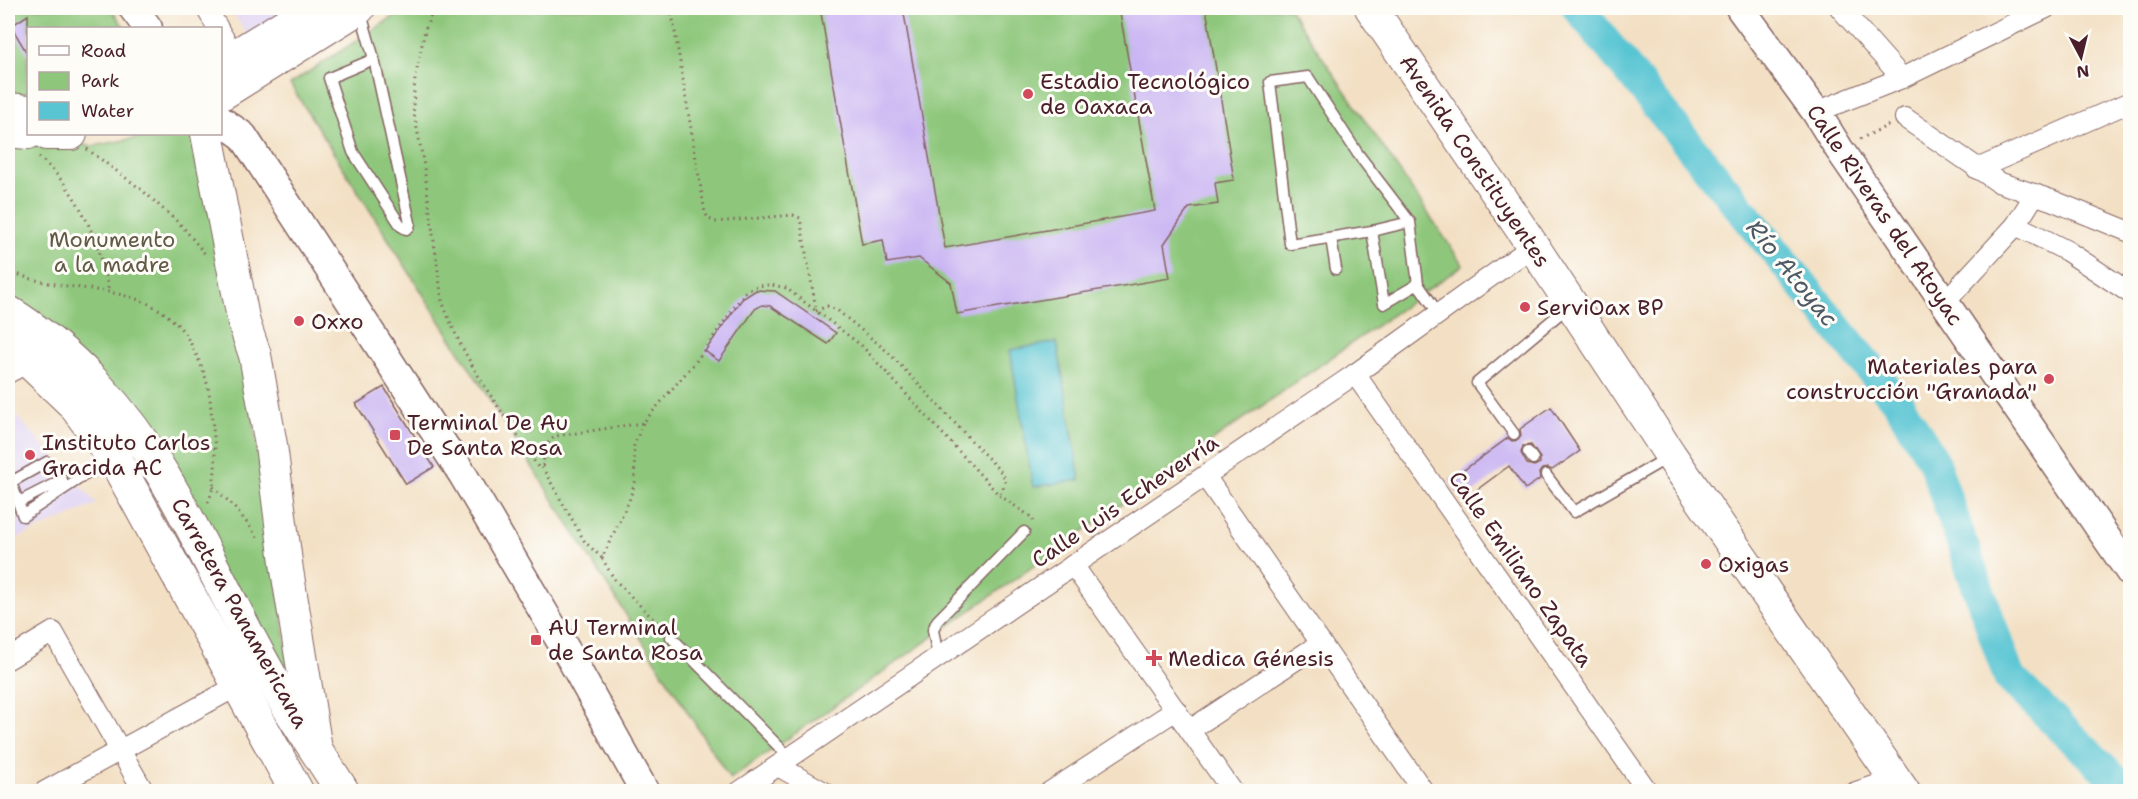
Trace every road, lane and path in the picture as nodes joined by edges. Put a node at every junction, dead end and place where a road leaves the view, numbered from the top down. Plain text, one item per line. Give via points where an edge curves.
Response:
1 (133, 8) edge
2 (206, 8) edge
3 (312, 8) edge
4 (359, 8) edge
5 (440, 8) edge
6 (671, 8) edge
7 (1371, 8) edge
8 (1740, 8) edge
9 (2046, 8) edge
10 (1844, 9) edge
11 (147, 27) edge
12 (213, 27) edge
13 (374, 59) junction
14 (226, 60) edge
15 (1902, 78) junction
16 (2130, 102) edge
17 (1816, 112) junction
18 (1905, 118) joint
19 (222, 121) edge
20 (17, 123) edge
21 (67, 135) edge
22 (207, 135) edge
23 (243, 136) junction
24 (1839, 149) junction
25 (1977, 169) junction
26 (2035, 194) junction
27 (1410, 222) junction
28 (2016, 225) junction
29 (1372, 231) junction
30 (2130, 232) edge
31 (1331, 238) junction
32 (1533, 246) junction
33 (209, 260) dead end
34 (1336, 268) dead end
35 (8, 270) edge
36 (1418, 284) junction
37 (109, 292) junction
38 (2130, 293) edge
39 (1945, 302) junction
40 (1572, 304) junction
41 (816, 311) junction
42 (8, 312) edge
43 (1439, 314) junction
44 (15, 358) edge
45 (1355, 374) junction
46 (643, 423) junction
47 (1514, 434) dead end
48 (1671, 456) junction
49 (115, 460) junction
50 (542, 467) junction
51 (1546, 475) dead end
52 (1205, 476) junction
53 (213, 488) junction
54 (999, 495) junction
55 (19, 502) junction
56 (191, 527) junction
57 (1024, 532) joint
58 (262, 545) dead end
59 (602, 558) junction
60 (1073, 565) junction
61 (2130, 572) edge
62 (671, 637) joint
63 (1321, 643) junction
64 (938, 657) junction
65 (8, 659) edge
66 (239, 685) junction
67 (1176, 710) junction
68 (1190, 730) junction
69 (120, 748) junction
70 (316, 749) junction
71 (783, 761) junction
72 (1900, 785) edge
73 (44, 792) edge
74 (144, 792) edge
75 (297, 792) edge
76 (343, 792) edge
77 (645, 792) edge
78 (739, 792) edge
79 (824, 792) edge
80 (1050, 792) edge
81 (1233, 792) edge
82 (1424, 792) edge
83 (1648, 792) edge
84 (1856, 792) edge

1 - 11 street
2 - 12 street
3 - 14 main road
4 - 13 lane
4 - 14 main road
5 - 50 path via 430,17 425,30 413,108 442,300 462,348 538,467
6 - 41 path via 705,213 716,222 793,215 800,218
7 - 32 main road, Avenida Constituyentes
8 - 17 street, Calle Riveras del Atoyac
9 - 15 street
10 - 15 street
13 - 13 lane via 410,223 406,229 353,152 329,78
14 - 23 street
15 - 17 street
16 - 25 street
17 - 24 street, Calle Riveras del Atoyac
18 - 24 path
18 - 25 street
19 - 23 street
20 - 37 path via 82,211 96,240
21 - 33 path via 142,190 182,226
22 - 70 main road via 271,445
23 - 77 street via 463,475
24 - 39 street, Calle Riveras del Atoyac
25 - 26 street via 1998,182
26 - 28 street
26 - 30 street
27 - 29 lane
27 - 31 lane via 1358,154 1308,77 1270,82 1290,244
27 - 36 lane
28 - 38 street via 2067,251
28 - 39 street
29 - 31 lane
29 - 36 lane via 1384,304
31 - 34 lane
32 - 40 main road, Avenida Constituyentes
32 - 43 street, Calle Luis Echeverría
35 - 37 path via 60,285
36 - 43 lane
37 - 53 path via 160,308 184,331 204,370 210,395
39 - 61 street, Calle Riveras del Atoyac
40 - 47 lane via 1477,383
40 - 48 main road, Avenida Constituyentes
41 - 46 path via 786,288 757,285 745,292 697,360
41 - 54 path via 862,346
41 - 54 path via 827,306 837,310 888,352 1000,471 1005,478
42 - 56 highway, Carretera Panamericana via 29,325 98,387 163,474
43 - 45 street, Calle Luis Echeverría
44 - 49 highway, Carretera Panamericana via 74,404
45 - 52 street, Calle Luis Echeverría
45 - 83 street, Calle Emiliano Zapata
46 - 50 path via 556,436 548,442
46 - 59 path via 634,446 635,482
48 - 51 lane via 1574,512
48 - 72 main road, Avenida Constituyentes
49 - 55 lane via 23,516
49 - 66 highway, Carretera Panamericana
50 - 59 path via 585,542
52 - 60 street, Calle Luis Echeverría
52 - 63 street
53 - 56 path via 205,510
53 - 58 path via 229,500
54 - 57 path via 1031,517 1031,525
55 - 55 lane via 11,482 47,462 62,480
56 - 70 highway, Carretera Panamericana via 268,674
57 - 64 lane via 937,621 933,630
59 - 62 path via 614,579
60 - 64 street, Calle Luis Echeverría
60 - 67 street
62 - 71 lane
63 - 68 street
63 - 82 street
64 - 71 street, Calle Luis Echeverría
65 - 69 street via 53,632
66 - 69 street
66 - 75 highway, Carretera Panamericana
67 - 68 street
67 - 80 street
68 - 81 street
69 - 73 street
69 - 74 street
70 - 76 highway, Carretera Panamericana
71 - 78 street, Calle Luis Echeverría
71 - 79 street
72 - 84 street

